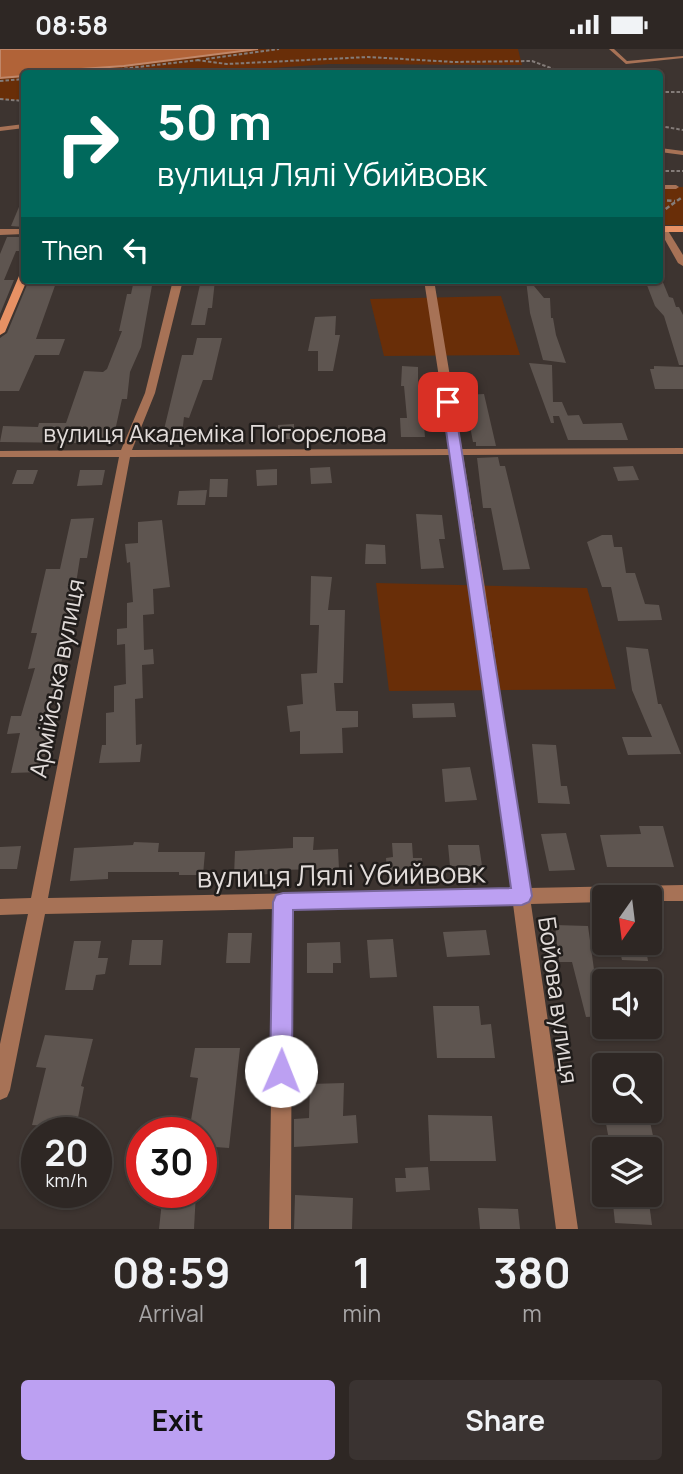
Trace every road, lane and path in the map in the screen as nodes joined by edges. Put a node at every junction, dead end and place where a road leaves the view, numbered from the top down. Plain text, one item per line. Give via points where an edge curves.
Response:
1 (279, 49) edge
2 (611, 49) edge
3 (683, 57) edge
4 (197, 60) junction
5 (112, 70) edge
6 (556, 70) edge
7 (21, 79) edge
8 (0, 81) edge
9 (663, 92) edge
10 (683, 92) edge
11 (0, 99) edge
12 (21, 101) edge
13 (21, 126) edge
14 (663, 127) edge
15 (0, 129) edge
16 (683, 130) edge
17 (663, 150) edge
18 (683, 153) edge
19 (663, 171) edge
20 (683, 171) edge
21 (663, 187) edge
22 (676, 187) dead end
23 (683, 196) edge
24 (663, 200) edge
25 (677, 201) junction
26 (663, 211) edge
27 (663, 229) edge
28 (683, 229) edge
29 (0, 232) edge
30 (21, 232) edge
31 (663, 232) edge
32 (683, 263) edge
33 (21, 283) edge
34 (177, 284) edge
35 (430, 284) edge
36 (0, 332) edge
37 (456, 451) junction
38 (683, 451) edge
39 (0, 454) edge
40 (125, 454) junction
41 (683, 893) edge
42 (522, 896) junction
43 (283, 902) junction
44 (0, 907) edge
45 (38, 907) junction
46 (0, 1090) edge
47 (280, 1229) edge
48 (567, 1229) edge

1 - 4 path
2 - 3 lane via 626,63
4 - 5 path
4 - 6 path via 261,63 368,57 532,61
7 - 8 path
9 - 10 path
11 - 12 path
13 - 15 street
14 - 16 path
17 - 18 lane
19 - 20 path
21 - 22 lane
23 - 25 path
24 - 25 path
25 - 26 path
27 - 28 street
29 - 30 street
31 - 32 street
33 - 36 street
34 - 40 street, Армійська вулиця via 150,393
35 - 37 street, Бойова вулиця
37 - 38 street, вулиця Академіка Погорєлова
37 - 40 street, вулиця Академіка Погорєлова
37 - 42 street, Бойова вулиця
39 - 40 street, вулиця Академіка Погорєлова
40 - 45 street, Армійська вулиця
41 - 42 street, вулиця Лялі Убийвовк
42 - 43 street, вулиця Лялі Убийвовк
42 - 48 street, Бойова вулиця
43 - 45 street, вулиця Лялі Убийвовк
43 - 47 street
44 - 45 street, вулиця Лялі Убийвовк
45 - 46 street, Армійська вулиця

